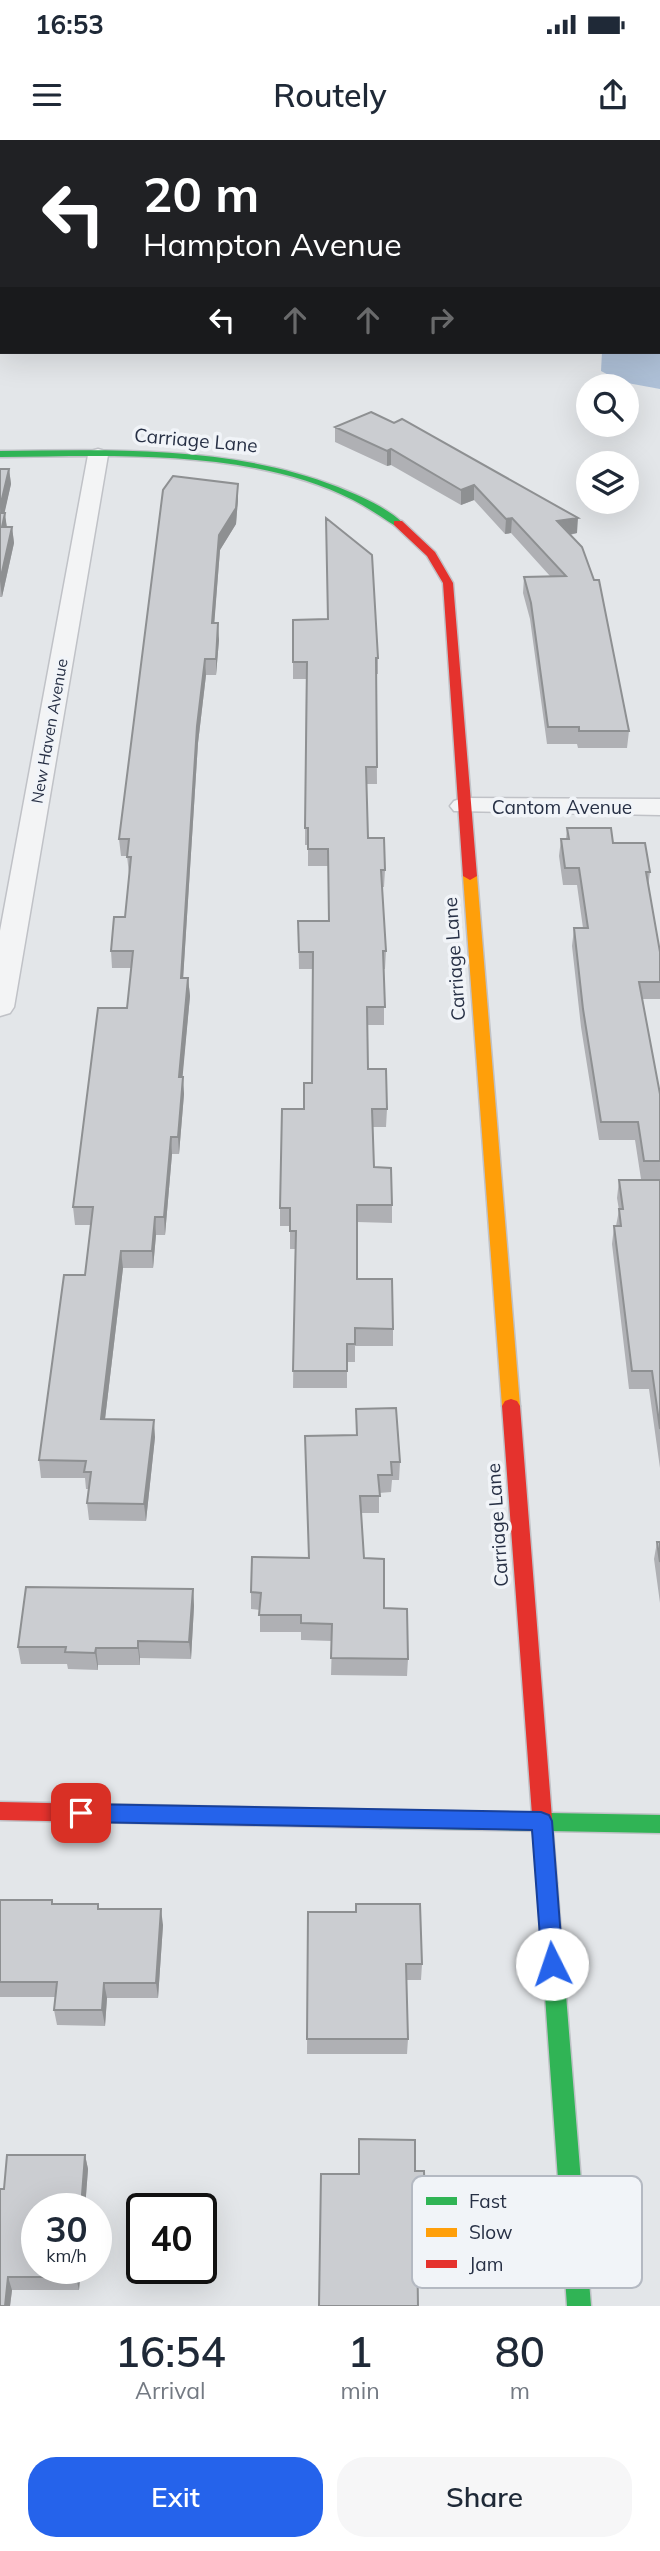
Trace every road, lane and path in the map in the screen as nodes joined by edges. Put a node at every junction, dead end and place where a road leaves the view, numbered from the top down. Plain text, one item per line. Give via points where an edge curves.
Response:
1 (0, 454) edge
2 (98, 455) junction
3 (463, 806) junction
4 (660, 807) edge
5 (0, 1007) edge
6 (0, 1811) edge
7 (541, 1821) junction
8 (660, 1824) edge
9 (569, 2176) edge
10 (578, 2288) edge
11 (579, 2306) edge

1 - 2 street, Carriage Lane
2 - 3 street, Carriage Lane via 214,459 282,471 358,499 416,537 438,562 448,583
2 - 5 street, New Haven Avenue
3 - 4 street, Cantom Avenue
3 - 7 street, Carriage Lane
6 - 7 street
7 - 8 street
7 - 9 street, Carriage Lane
10 - 11 street, Carriage Lane

